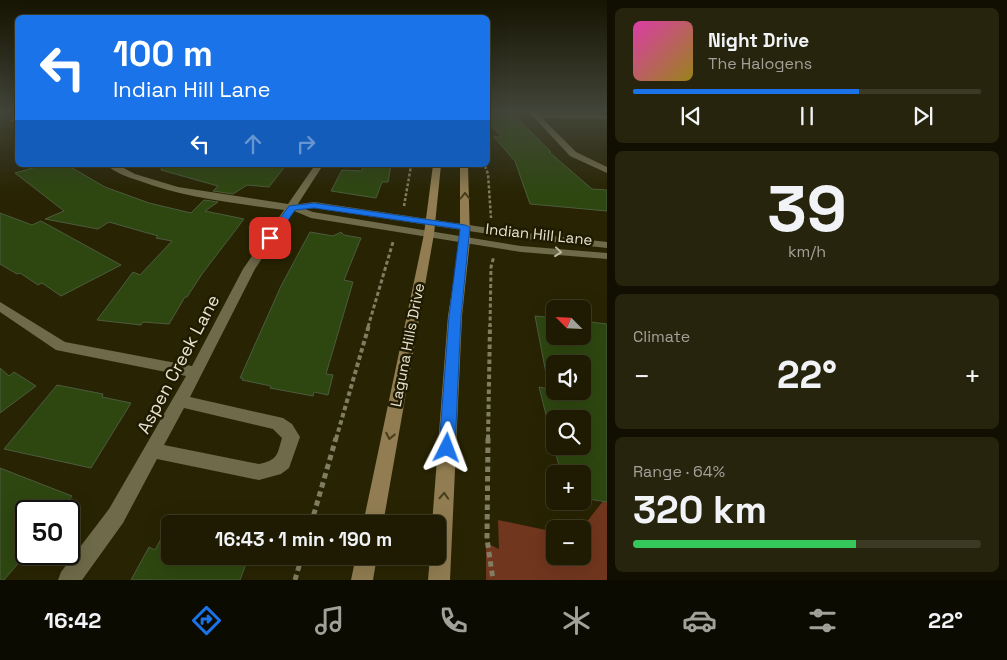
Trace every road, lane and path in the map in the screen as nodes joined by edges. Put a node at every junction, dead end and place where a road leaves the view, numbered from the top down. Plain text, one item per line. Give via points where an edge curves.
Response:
1 (558, 138) edge
2 (114, 167) edge
3 (318, 167) edge
4 (412, 167) edge
5 (437, 167) edge
6 (464, 167) edge
7 (486, 167) edge
8 (607, 170) edge
9 (292, 208) junction
10 (406, 213) dead end
11 (491, 220) dead end
12 (430, 228) junction
13 (465, 234) junction
14 (398, 240) dead end
15 (607, 245) edge
16 (490, 254) dead end
17 (607, 256) edge
18 (0, 306) edge
19 (196, 372) junction
20 (180, 401) junction
21 (153, 451) junction
22 (314, 515) edge
23 (375, 515) edge
24 (299, 565) edge
25 (364, 565) edge
26 (69, 580) edge
27 (295, 580) edge
28 (362, 580) edge
29 (439, 580) edge
30 (493, 580) edge

1 - 8 street via 574,154
2 - 9 street, Indian Hill Lane via 132,177 182,192
3 - 9 street, Aspen Creek Lane
4 - 10 path via 404,208
5 - 12 main road, Laguna Hills Drive
13 -> 6 main road
7 - 11 path
9 - 12 street, Indian Hill Lane via 311,215
9 - 19 street, Aspen Creek Lane via 249,269
12 - 13 street, Indian Hill Lane
12 -> 23 main road, Laguna Hills Drive
13 - 15 street, Indian Hill Lane
13 -> 17 street, Indian Hill Lane via 540,250
29 -> 13 main road via 455,316
14 - 22 path via 391,243
16 - 30 path via 494,256 487,540
18 - 19 street via 61,346
19 - 20 street, Aspen Creek Lane
20 - 21 street, Aspen Creek Lane
20 - 21 street via 277,423 291,437 284,463 275,469 259,472
21 - 26 street, Aspen Creek Lane via 116,516
24 - 27 path
25 - 28 main road

